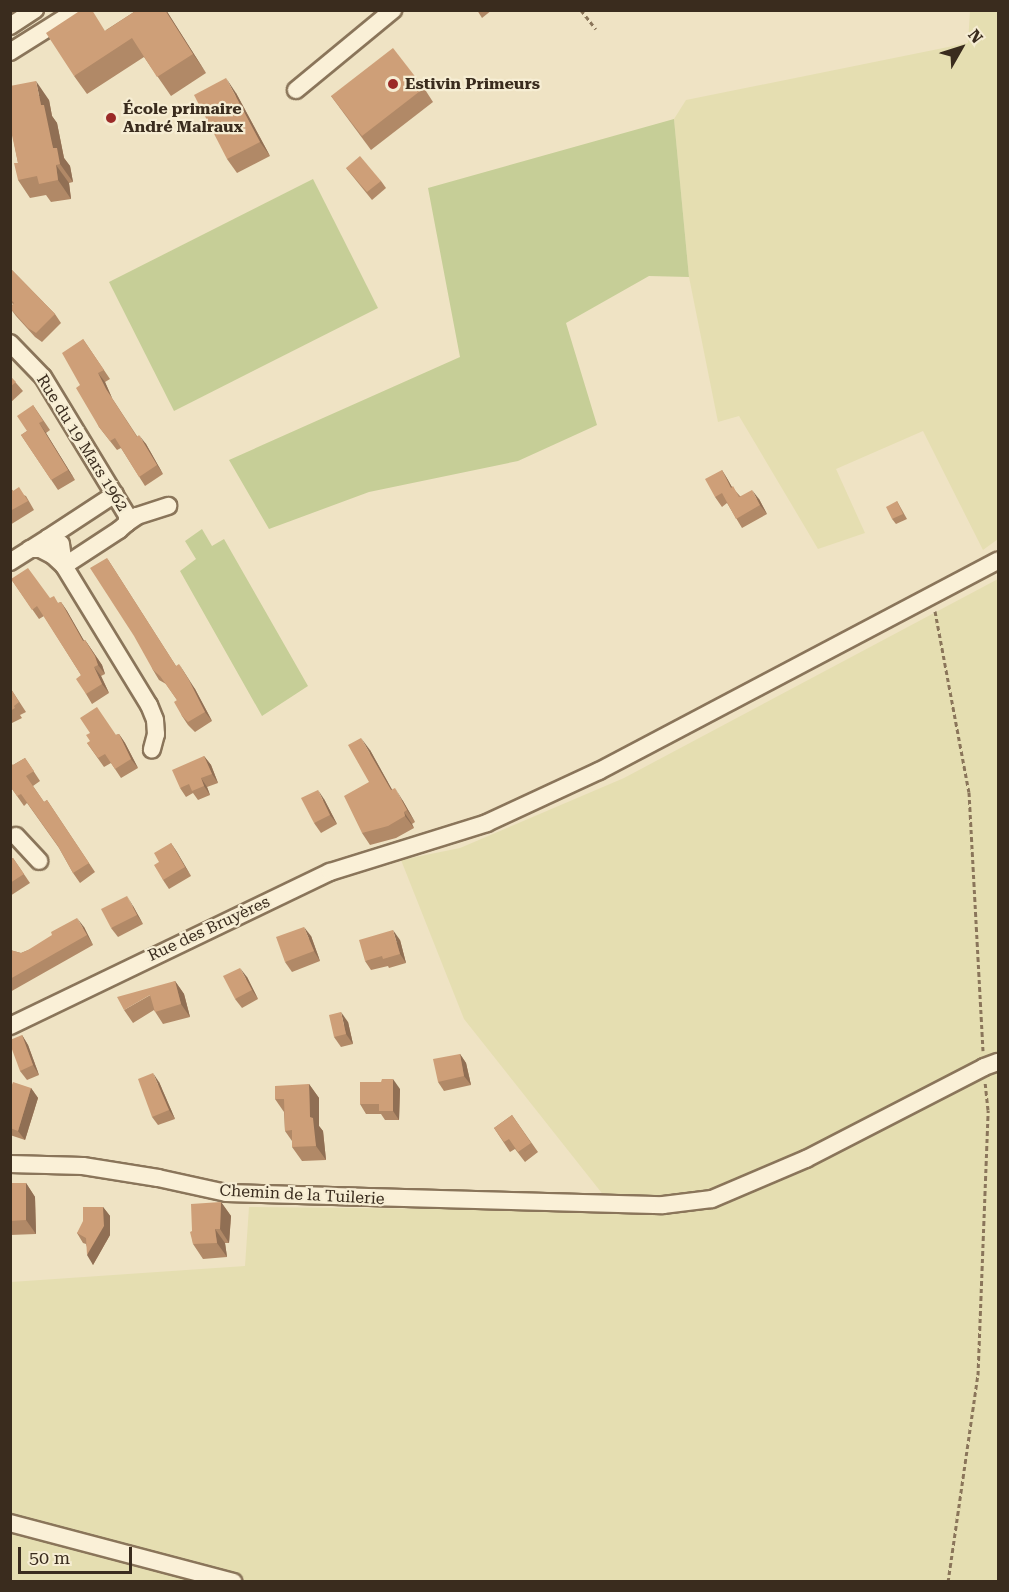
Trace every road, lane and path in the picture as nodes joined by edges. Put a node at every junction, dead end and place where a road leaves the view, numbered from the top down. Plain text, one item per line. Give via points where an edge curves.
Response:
1 (35, 10) edge
2 (77, 10) edge
3 (393, 10) edge
4 (581, 10) edge
5 (10, 26) edge
6 (596, 29) dead end
7 (10, 52) edge
8 (296, 90) dead end
9 (10, 343) edge
10 (115, 494) junction
11 (168, 506) dead end
12 (127, 523) junction
13 (48, 538) junction
14 (30, 549) junction
15 (999, 561) edge
16 (10, 562) edge
17 (64, 566) junction
18 (152, 749) dead end
19 (12, 835) edge
20 (39, 861) dead end
21 (10, 1026) edge
22 (999, 1062) edge
23 (10, 1164) edge
24 (10, 1523) edge
25 (233, 1581) edge

1 - 5 street
2 - 7 street
3 - 8 street
4 - 6 path
9 - 10 street, Rue du 19 Mars 1962 via 43,377
10 - 12 street, Rue du 19 Mars 1962
10 - 13 street
11 - 12 street
12 - 17 street, Rue du 19 Mars 1962
13 - 14 street
13 - 17 street via 60,544
14 - 16 street
14 - 17 street via 40,549
15 - 21 street, Rue des Bruyères via 599,771 487,823 330,872
17 - 18 street via 149,705 156,734
19 - 20 street
22 - 23 street, Chemin de la Tuilerie via 806,1159 712,1199 663,1205 226,1193 83,1166
24 - 25 street

